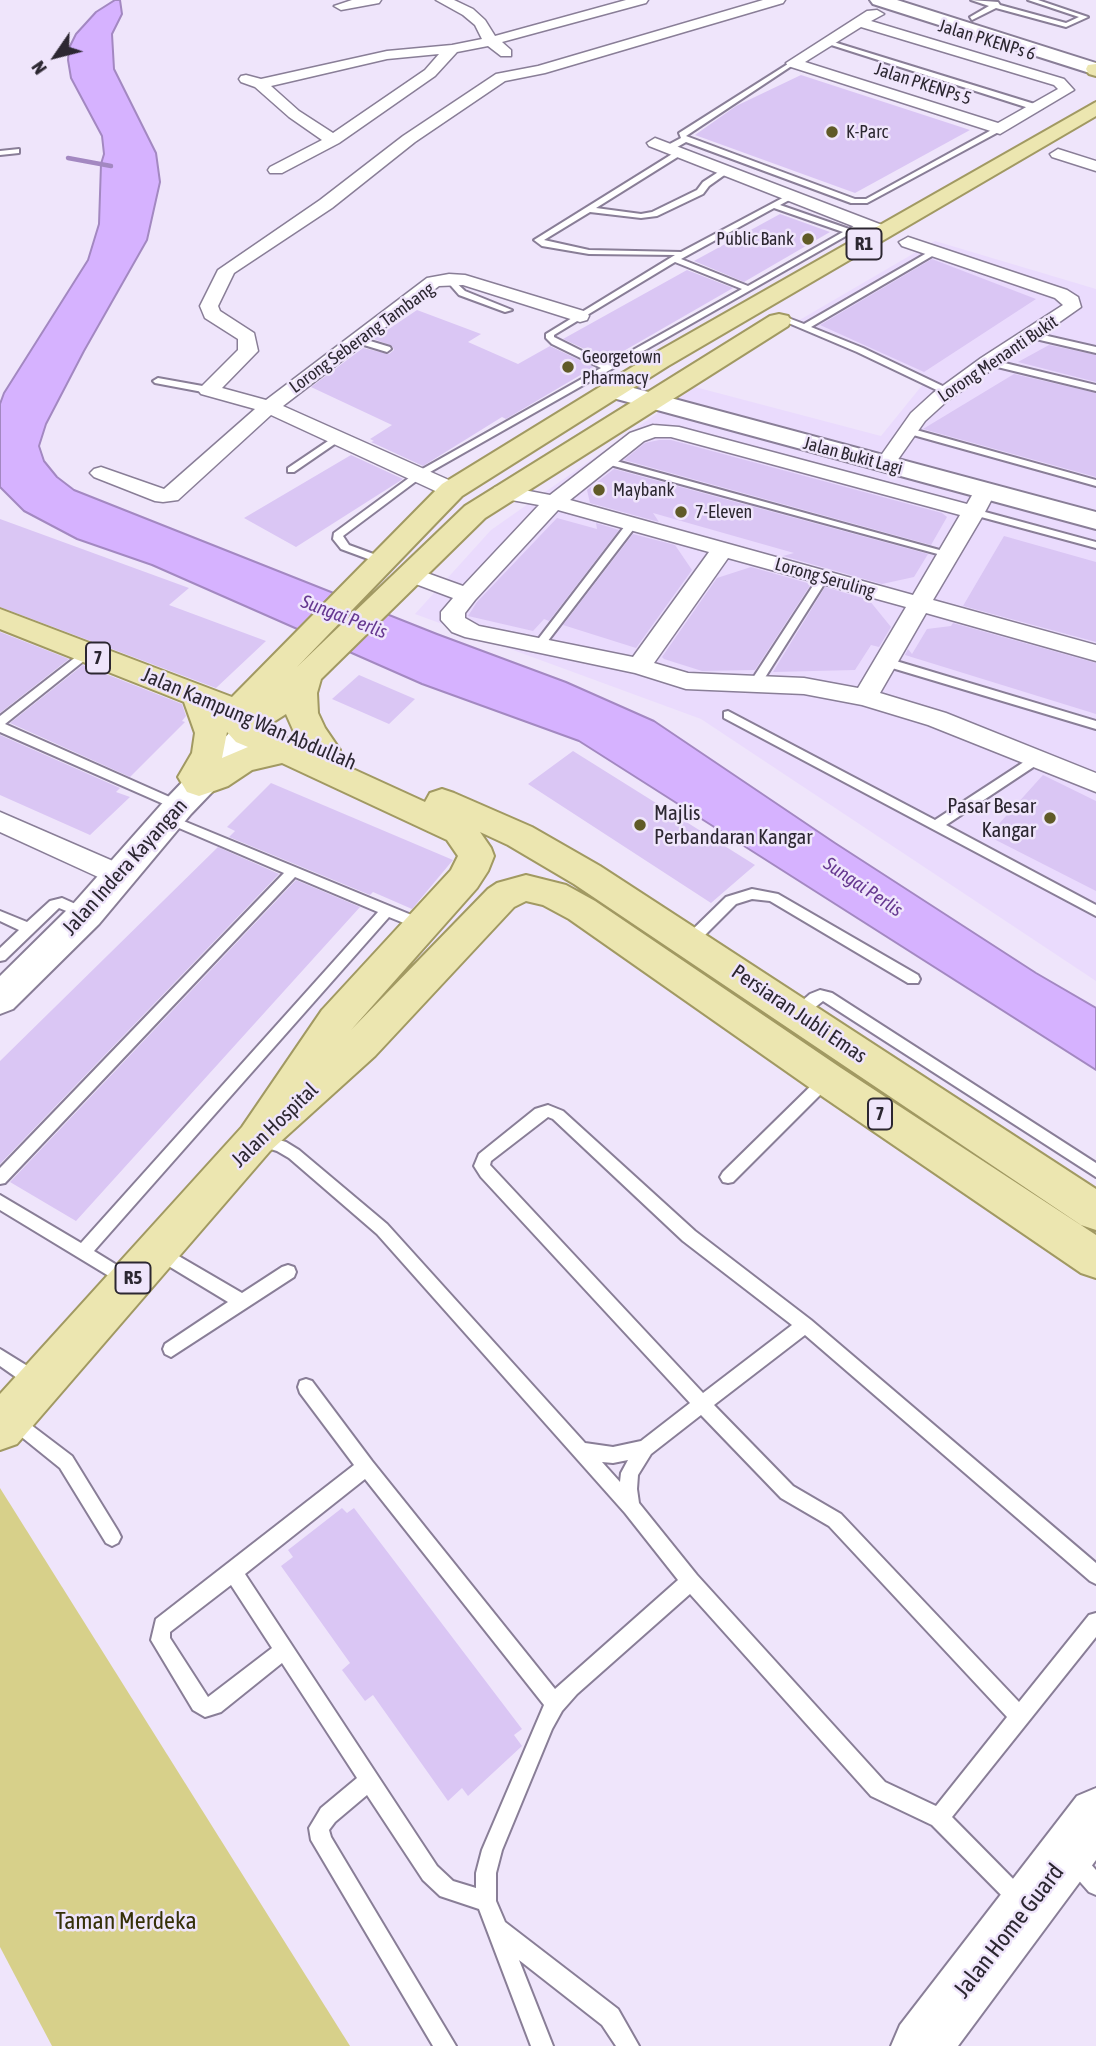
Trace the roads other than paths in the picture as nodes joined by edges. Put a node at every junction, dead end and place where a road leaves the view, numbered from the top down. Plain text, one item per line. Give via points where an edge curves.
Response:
1 (374, 0) edge
2 (443, 0) edge
3 (641, 0) edge
4 (778, 0) edge
5 (919, 0) edge
6 (1006, 0) edge
7 (1031, 0) edge
8 (996, 5) junction
9 (1050, 5) junction
10 (341, 6) dead end
11 (871, 9) edge
12 (973, 9) edge
13 (1031, 15) junction
14 (491, 41) junction
15 (827, 42) junction
16 (452, 49) junction
17 (1096, 56) edge
18 (793, 63) junction
19 (1096, 69) edge
20 (540, 70) junction
21 (242, 78) dead end
22 (260, 84) junction
23 (1038, 108) junction
24 (1096, 108) edge
25 (1000, 129) junction
26 (1096, 132) edge
27 (333, 140) junction
28 (672, 146) junction
29 (16, 151) dead end
30 (0, 153) edge
31 (1058, 154) junction
32 (1096, 166) edge
33 (276, 170) dead end
34 (726, 171) junction
35 (790, 196) junction
36 (773, 205) junction
37 (588, 209) junction
38 (865, 229) junction
39 (908, 242) junction
40 (935, 252) junction
41 (678, 257) junction
42 (449, 279) junction
43 (739, 294) junction
44 (755, 296) junction
45 (508, 310) dead end
46 (580, 316) junction
47 (783, 319) junction
48 (805, 327) junction
49 (1030, 335) junction
50 (357, 340) junction
51 (387, 349) dead end
52 (1096, 351) edge
53 (988, 362) junction
54 (617, 379) junction
55 (158, 380) dead end
56 (1096, 388) edge
57 (208, 390) junction
58 (948, 392) junction
59 (660, 395) junction
60 (269, 407) junction
61 (338, 439) junction
62 (896, 448) junction
63 (606, 461) junction
64 (291, 470) dead end
65 (101, 473) dead end
66 (420, 474) junction
67 (1096, 483) edge
68 (452, 490) junction
69 (503, 492) junction
70 (554, 502) junction
71 (979, 502) junction
72 (1096, 504) edge
73 (1096, 521) edge
74 (632, 524) junction
75 (1096, 545) edge
76 (723, 549) junction
77 (949, 554) junction
78 (383, 561) junction
79 (413, 575) junction
80 (823, 578) junction
81 (467, 595) junction
82 (919, 604) junction
83 (0, 618) edge
84 (540, 644) junction
85 (86, 653) junction
86 (1096, 653) edge
87 (307, 662) junction
88 (886, 662) junction
89 (639, 666) junction
90 (755, 684) junction
91 (198, 695) junction
92 (865, 697) junction
93 (728, 715) dead end
94 (249, 721) junction
95 (0, 722) edge
96 (1096, 725) edge
97 (0, 727) edge
98 (324, 750) junction
99 (286, 751) junction
100 (1037, 759) junction
101 (1096, 783) edge
102 (182, 803) junction
103 (487, 820) junction
104 (0, 821) edge
105 (937, 825) junction
106 (550, 854) junction
107 (293, 871) junction
108 (119, 875) junction
109 (464, 879) junction
110 (501, 880) junction
111 (387, 911) junction
112 (1096, 911) edge
113 (86, 914) junction
114 (0, 916) edge
115 (422, 926) junction
116 (28, 928) junction
117 (678, 954) junction
118 (0, 956) edge
119 (913, 979) dead end
120 (0, 999) edge
121 (798, 1013) junction
122 (827, 1079) junction
123 (256, 1139) junction
124 (1096, 1171) edge
125 (728, 1177) dead end
126 (0, 1178) edge
127 (0, 1202) edge
128 (1096, 1212) edge
129 (83, 1252) junction
130 (1096, 1259) edge
131 (143, 1266) junction
132 (288, 1272) dead end
133 (242, 1302) junction
134 (805, 1325) junction
135 (171, 1349) dead end
136 (0, 1357) edge
137 (40, 1384) junction
138 (306, 1387) dead end
139 (702, 1404) junction
140 (5, 1422) edge
141 (645, 1448) junction
142 (581, 1451) junction
143 (366, 1467) junction
144 (631, 1507) junction
145 (112, 1537) dead end
146 (233, 1572) junction
147 (1096, 1576) edge
148 (691, 1581) junction
149 (1096, 1622) edge
150 (284, 1650) junction
151 (555, 1704) junction
152 (1019, 1716) junction
153 (370, 1780) junction
154 (939, 1818) junction
155 (1087, 1851) edge
156 (486, 1901) junction
157 (1027, 1908) junction
158 (496, 1929) junction
159 (445, 2046) edge
160 (542, 2046) edge
161 (628, 2046) edge
162 (921, 2046) edge

1 - 10 street
2 - 14 street via 468,12
3 - 14 street
4 - 20 street
5 - 12 street
6 - 8 lane
7 - 9 lane
8 - 12 lane
8 - 12 lane
8 - 13 lane
9 - 13 lane
9 - 13 lane via 1085,17 1066,25
11 - 15 street
11 - 19 street via 930,17
11 - 23 street, Jalan PKENPs 6 via 1066,88
12 - 17 street
14 - 16 street
14 - 20 street
15 - 18 street
15 - 23 lane
16 - 22 street via 387,55
16 - 27 street via 430,73
18 - 25 street, Jalan PKENPs 5
18 - 28 lane
20 - 57 street via 501,78 227,270 209,306 212,314 247,337 248,351
21 - 22 street
22 - 27 street
23 - 25 street
24 - 38 main road, R1
25 - 28 lane via 859,202
26 - 31 main road, R1
27 - 33 street
28 - 34 street
28 - 37 lane
29 - 30 lane
31 - 32 street
31 - 39 main road, R1
34 - 35 street
34 - 37 lane via 700,192 654,214
35 - 36 lane
35 - 38 street
36 - 38 lane
36 - 41 lane
37 - 41 lane via 538,240 589,252
38 - 44 main road, R1
38 - 44 lane
39 - 40 street
39 - 47 main road, R1
40 - 48 lane
40 - 49 street, Lorong Menanti Bukit via 1072,301 1069,311
41 - 44 lane
41 - 46 lane
42 - 45 lane via 462,293
42 - 46 street, Lorong Seberang Tambang
42 - 50 street, Lorong Seberang Tambang via 433,282
43 - 44 lane
43 - 44 lane
43 - 54 lane
44 - 54 main road, R1
46 - 54 lane via 550,338
47 - 48 lane
47 - 59 main road, R1
48 - 58 lane
49 - 52 lane
49 - 53 street, Lorong Menanti Bukit
50 - 51 lane
50 - 60 street, Lorong Seberang Tambang
53 - 56 lane
53 - 58 street, Lorong Menanti Bukit
54 - 59 street, Jalan Bukit Lagi
54 - 66 lane
54 - 68 main road, R1
55 - 57 lane
57 - 60 street
58 - 62 street, Lorong Menanti Bukit via 918,417
59 - 62 street, Jalan Bukit Lagi
59 - 69 main road, R1
60 - 61 street
60 - 65 street, Lorong Seberang Tambang via 170,495
61 - 64 lane
61 - 66 street
62 - 67 lane
62 - 71 street, Jalan Bukit Lagi
62 - 72 street, Jalan Bukit Lagi
63 - 70 street
63 - 71 street via 637,437 672,431
63 - 77 lane
66 - 68 street
66 - 78 lane via 338,535 345,547
68 - 78 main road, R1
69 - 70 street, Lorong Seruling
69 - 79 main road, R1 via 475,512
70 - 74 street, Lorong Seruling
70 - 81 street
71 - 73 street, Jalan Bukit Lagi
71 - 75 lane
71 - 77 street
74 - 76 street, Lorong Seruling
74 - 84 lane
76 - 80 street, Lorong Seruling
76 - 89 street
77 - 82 street
78 - 87 main road, R1 via 358,587
79 - 81 street
79 - 87 main road, R1
80 - 82 street, Lorong Seruling
80 - 90 lane
81 - 84 street via 453,612 460,627
82 - 86 street, Lorong Seruling
82 - 88 street
83 - 85 main road, Jalan Kampung Wan Abdullah / 7
84 - 89 street
85 - 91 main road, Jalan Kampung Wan Abdullah / 7
85 - 95 lane
87 - 94 main road, R1
87 - 98 main road via 302,713
88 - 92 street
88 - 96 lane
89 - 90 street via 698,684
90 - 92 street via 804,686
91 - 94 main road, Jalan Kampung Wan Abdullah / 7
91 - 102 main road via 211,733 208,753
92 - 100 street via 937,719
93 - 105 lane
94 - 98 main road, Jalan Kampung Wan Abdullah / 7
94 - 99 main road
94 - 102 street, Jalan Indera Kayangan
97 - 102 lane
98 - 103 main road, Jalan Kampung Wan Abdullah / 7
99 - 102 main road via 249,758
99 - 109 main road, R5 via 458,831 476,856
100 - 101 street
100 - 105 lane
102 - 107 lane
102 - 108 street, Jalan Indera Kayangan
103 - 106 main road, Persiaran Jubli Emas / 7
103 - 110 main road
104 - 108 street
105 - 112 lane
106 - 110 main road via 516,858
106 - 117 main road, Persiaran Jubli Emas / 7 via 587,874
107 - 111 lane
107 - 126 lane
108 - 113 street, Jalan Indera Kayangan
109 - 110 main road
109 - 115 main road, R5
110 - 117 main road, Persiaran Jubli Emas / 7 via 518,890 538,890
110 - 123 main road, Jalan Hospital / R5 via 361,1045
111 - 115 lane
111 - 129 lane
113 - 116 lane via 55,904
113 - 120 street, Jalan Indera Kayangan
114 - 116 lane
115 - 123 main road, R5 via 336,1021
116 - 118 lane
117 - 119 lane via 731,900 752,894 773,897
117 - 121 main road, Persiaran Jubli Emas / 7
117 - 122 main road, Persiaran Jubli Emas / 7
121 - 124 lane via 820,995 827,997
121 - 128 main road, Persiaran Jubli Emas / 7
122 - 125 lane
122 - 130 main road, Persiaran Jubli Emas / 7
123 - 131 main road, Jalan Hospital / R5
123 - 142 lane via 294,1154 382,1229
127 - 129 lane
129 - 131 lane
131 - 133 lane
131 - 137 main road, Jalan Hospital / R5
132 - 133 lane
133 - 135 lane
134 - 139 lane
134 - 139 lane via 689,1236 558,1115 540,1113 484,1158 482,1166
134 - 147 lane
136 - 137 lane
137 - 140 main road, Jalan Hospital / R5
138 - 143 lane
139 - 141 lane
139 - 152 lane via 787,1492 835,1520
140 - 145 lane via 66,1462
141 - 142 lane via 612,1455
141 - 144 lane via 630,1473
142 - 144 lane
143 - 146 lane
143 - 151 lane
144 - 148 lane
146 - 150 lane
146 - 150 lane via 161,1632 160,1640 200,1703 214,1705
148 - 151 lane
148 - 154 lane via 878,1789
149 - 152 lane
150 - 153 lane
151 - 156 lane via 492,1850
152 - 154 lane
153 - 156 lane via 430,1873 447,1889
153 - 159 lane via 328,1815 319,1828 321,1840
154 - 157 lane
155 - 157 street, Jalan Home Guard
156 - 158 lane
157 - 162 street, Jalan Home Guard
158 - 160 lane
158 - 161 lane via 610,2017

